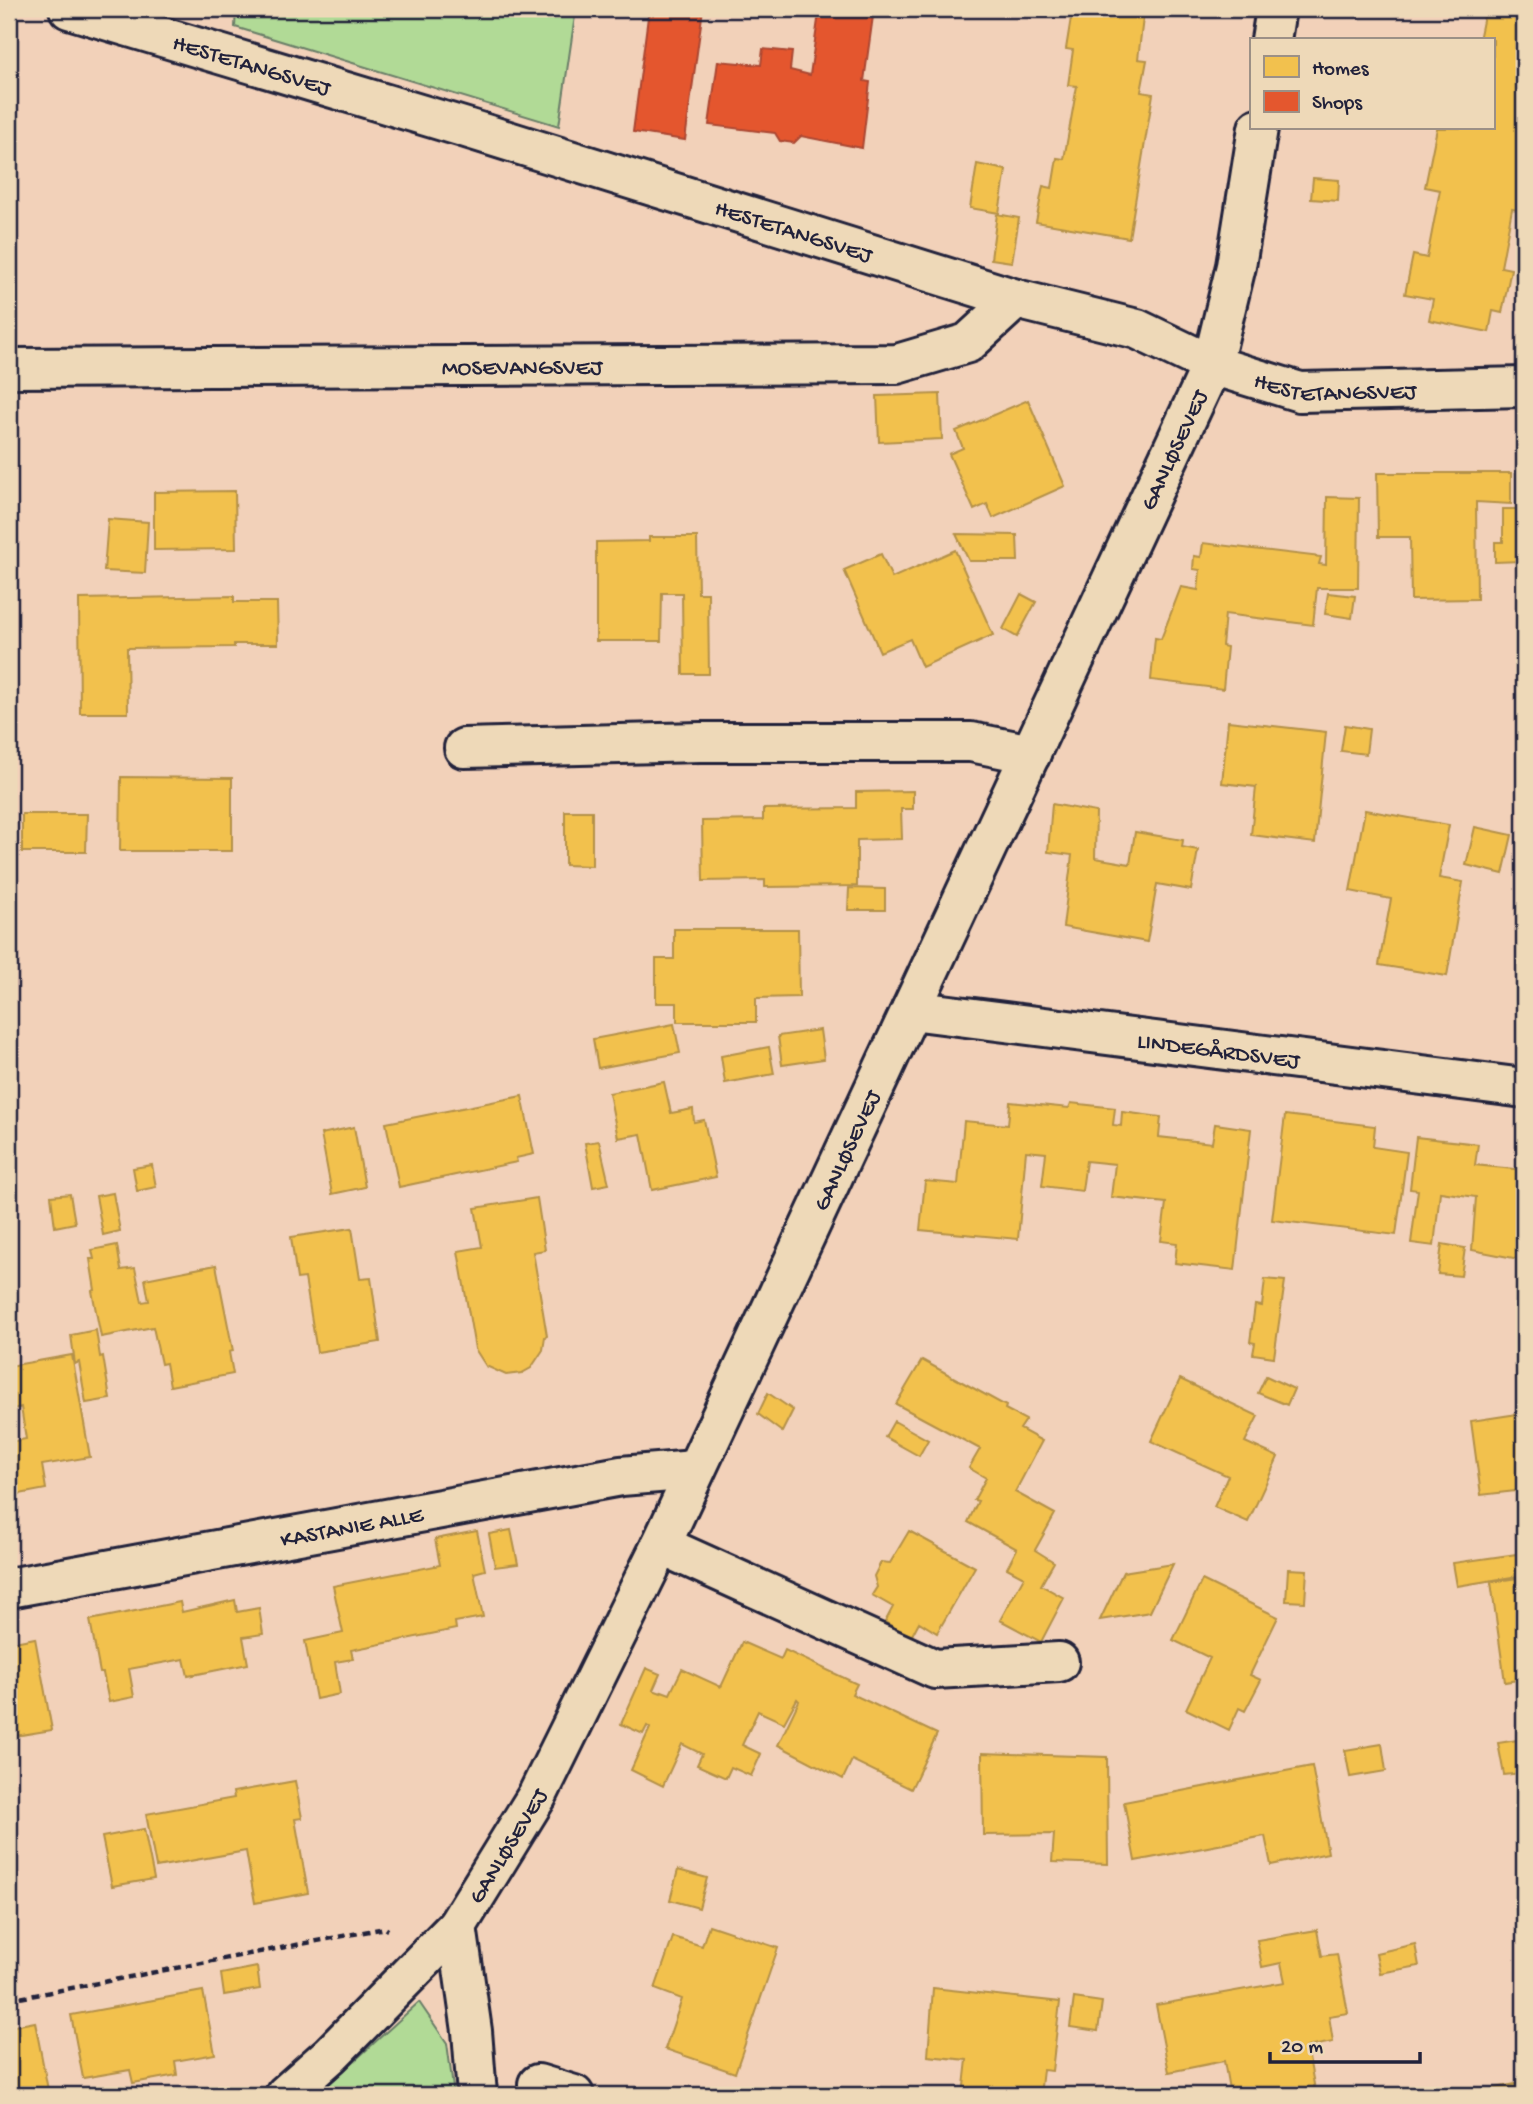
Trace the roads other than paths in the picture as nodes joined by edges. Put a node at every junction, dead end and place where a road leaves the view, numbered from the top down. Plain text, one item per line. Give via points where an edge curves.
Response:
1 (69, 9) edge
2 (1276, 9) edge
3 (1271, 38) edge
4 (1258, 130) edge
5 (1016, 299) junction
6 (1212, 365) junction
7 (9, 368) edge
8 (1524, 387) edge
9 (464, 748) dead end
10 (1031, 754) junction
11 (911, 1010) junction
12 (1524, 1087) edge
13 (695, 1470) junction
14 (661, 1545) junction
15 (9, 1588) edge
16 (1059, 1662) dead end
17 (457, 1926) junction
18 (538, 2084) dead end
19 (285, 2095) edge
20 (477, 2095) edge
21 (574, 2095) edge

1 - 5 street, HESTETANGSVEJ
2 - 3 street
4 - 6 street, GANLØSEVEJ via 1236,267
5 - 6 street, HESTETANGSVEJ via 1137,329
5 - 7 street, MOSEVANGSVEJ via 968,343 897,364
6 - 8 street, HESTETANGSVEJ via 1300,392
6 - 10 street, GANLØSEVEJ
9 - 10 street via 971,742
10 - 11 street, GANLØSEVEJ
11 - 12 street, LINDEGÅRDSVEJ
11 - 13 street, GANLØSEVEJ
13 - 14 street, GANLØSEVEJ
13 - 15 street, KASTANIE ALLE via 621,1476
14 - 16 street via 935,1670
14 - 17 street, GANLØSEVEJ via 537,1796
17 - 19 street, GANLØSEVEJ
17 - 20 street
18 - 21 street

